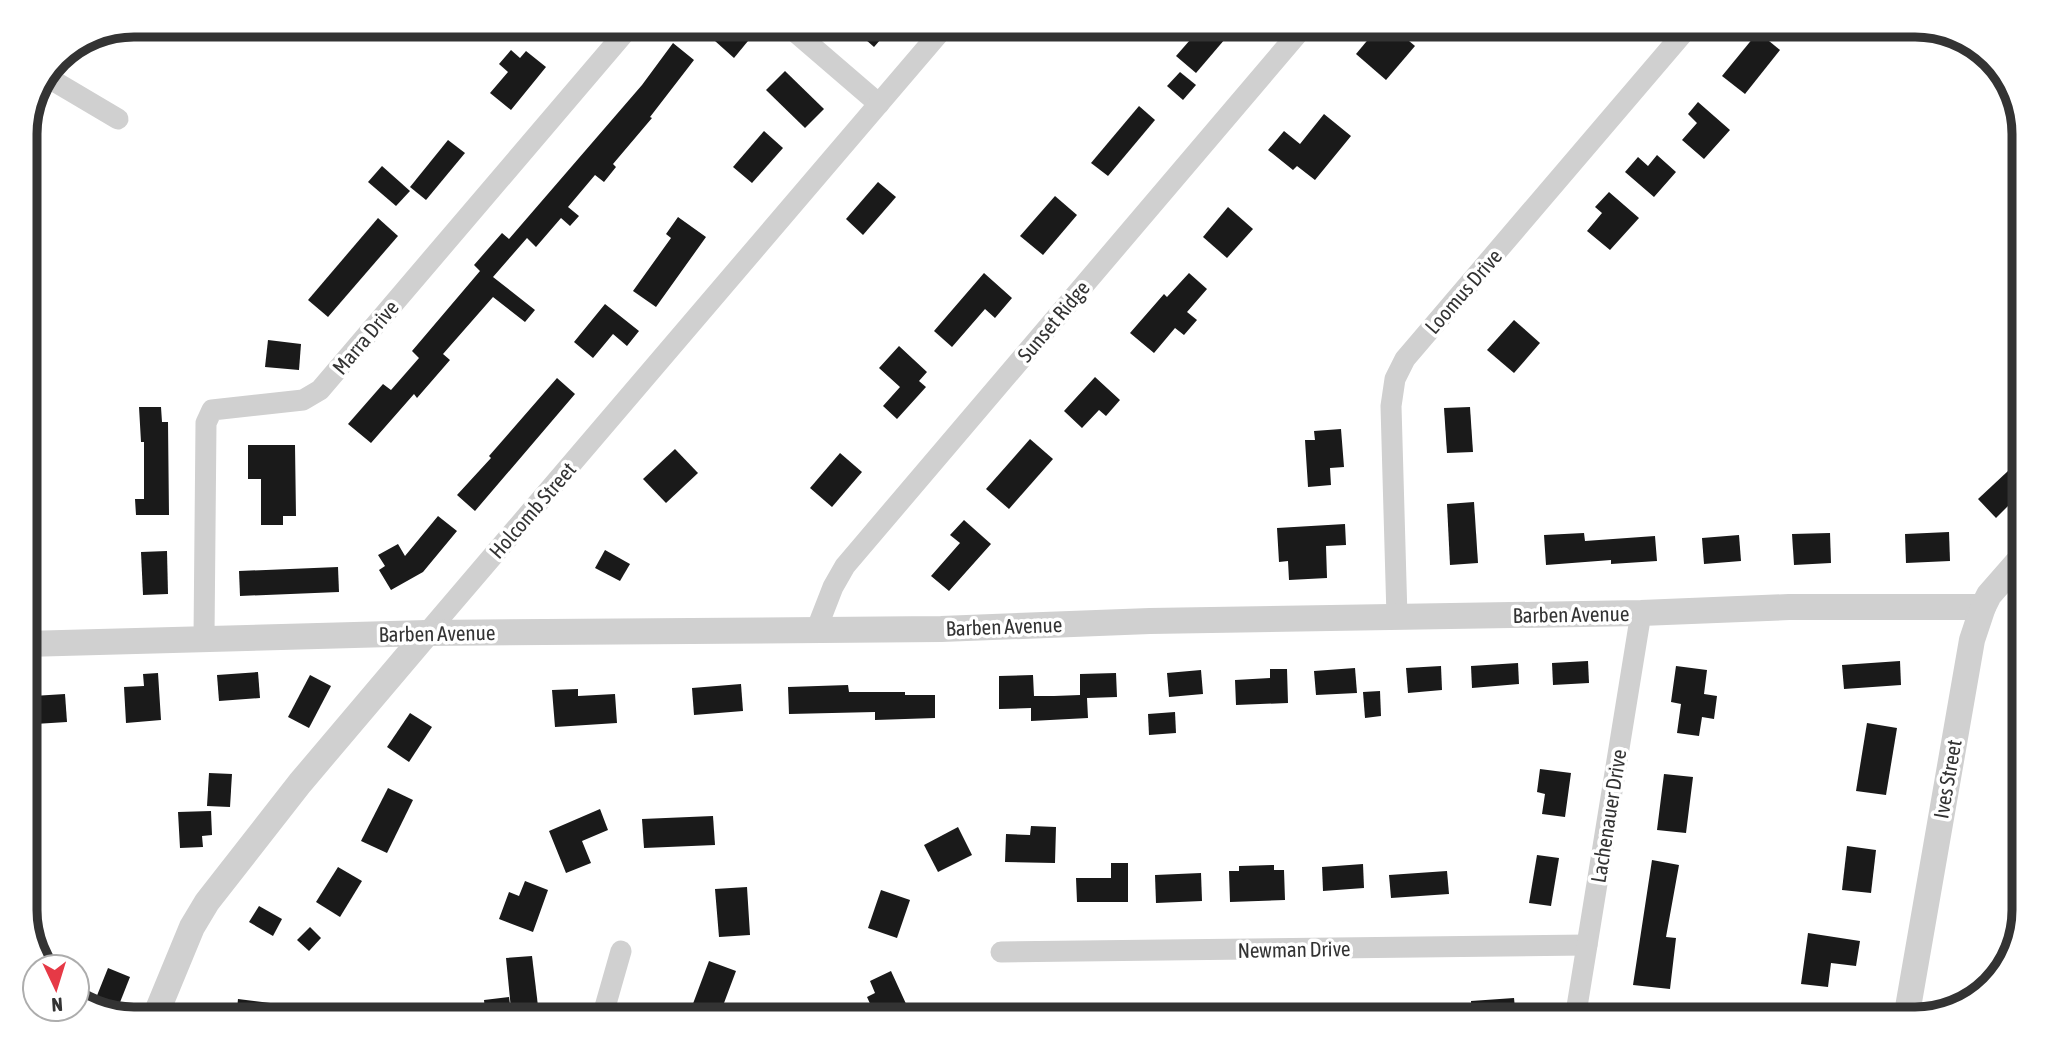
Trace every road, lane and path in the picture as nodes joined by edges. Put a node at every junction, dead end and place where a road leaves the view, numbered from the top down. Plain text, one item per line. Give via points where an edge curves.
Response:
1 (621, 37) edge
2 (801, 37) edge
3 (936, 37) edge
4 (1295, 37) edge
5 (1680, 37) edge
6 (53, 81) edge
7 (879, 104) junction
8 (118, 119) dead end
9 (2012, 569) edge
10 (1983, 607) junction
11 (1641, 612) junction
12 (1397, 617) junction
13 (817, 628) junction
14 (427, 633) junction
15 (204, 638) junction
16 (37, 644) edge
17 (1587, 945) junction
18 (621, 951) dead end
19 (1001, 952) dead end
20 (159, 1007) edge
21 (605, 1007) edge
22 (1577, 1007) edge
23 (1908, 1007) edge

1 - 15 street, Marra Drive via 320,390 303,400 212,410 206,423
2 - 7 street
3 - 7 street, Holcomb Street
4 - 13 street, Sunset Ridge via 845,566
5 - 12 street, Loomus Drive via 1399,369 1391,406
6 - 8 street
7 - 14 street, Holcomb Street
9 - 10 street, Ives Street
10 - 11 street, Barben Avenue
10 - 23 street, Ives Street via 1972,640
11 - 12 street, Barben Avenue
11 - 17 street, Lachenauer Drive
12 - 13 street, Barben Avenue
13 - 14 street, Barben Avenue
14 - 15 street, Barben Avenue
14 - 20 street, Holcomb Street via 207,902
15 - 16 street, Barben Avenue
17 - 19 street, Newman Drive
17 - 22 street, Lachenauer Drive
18 - 21 street

